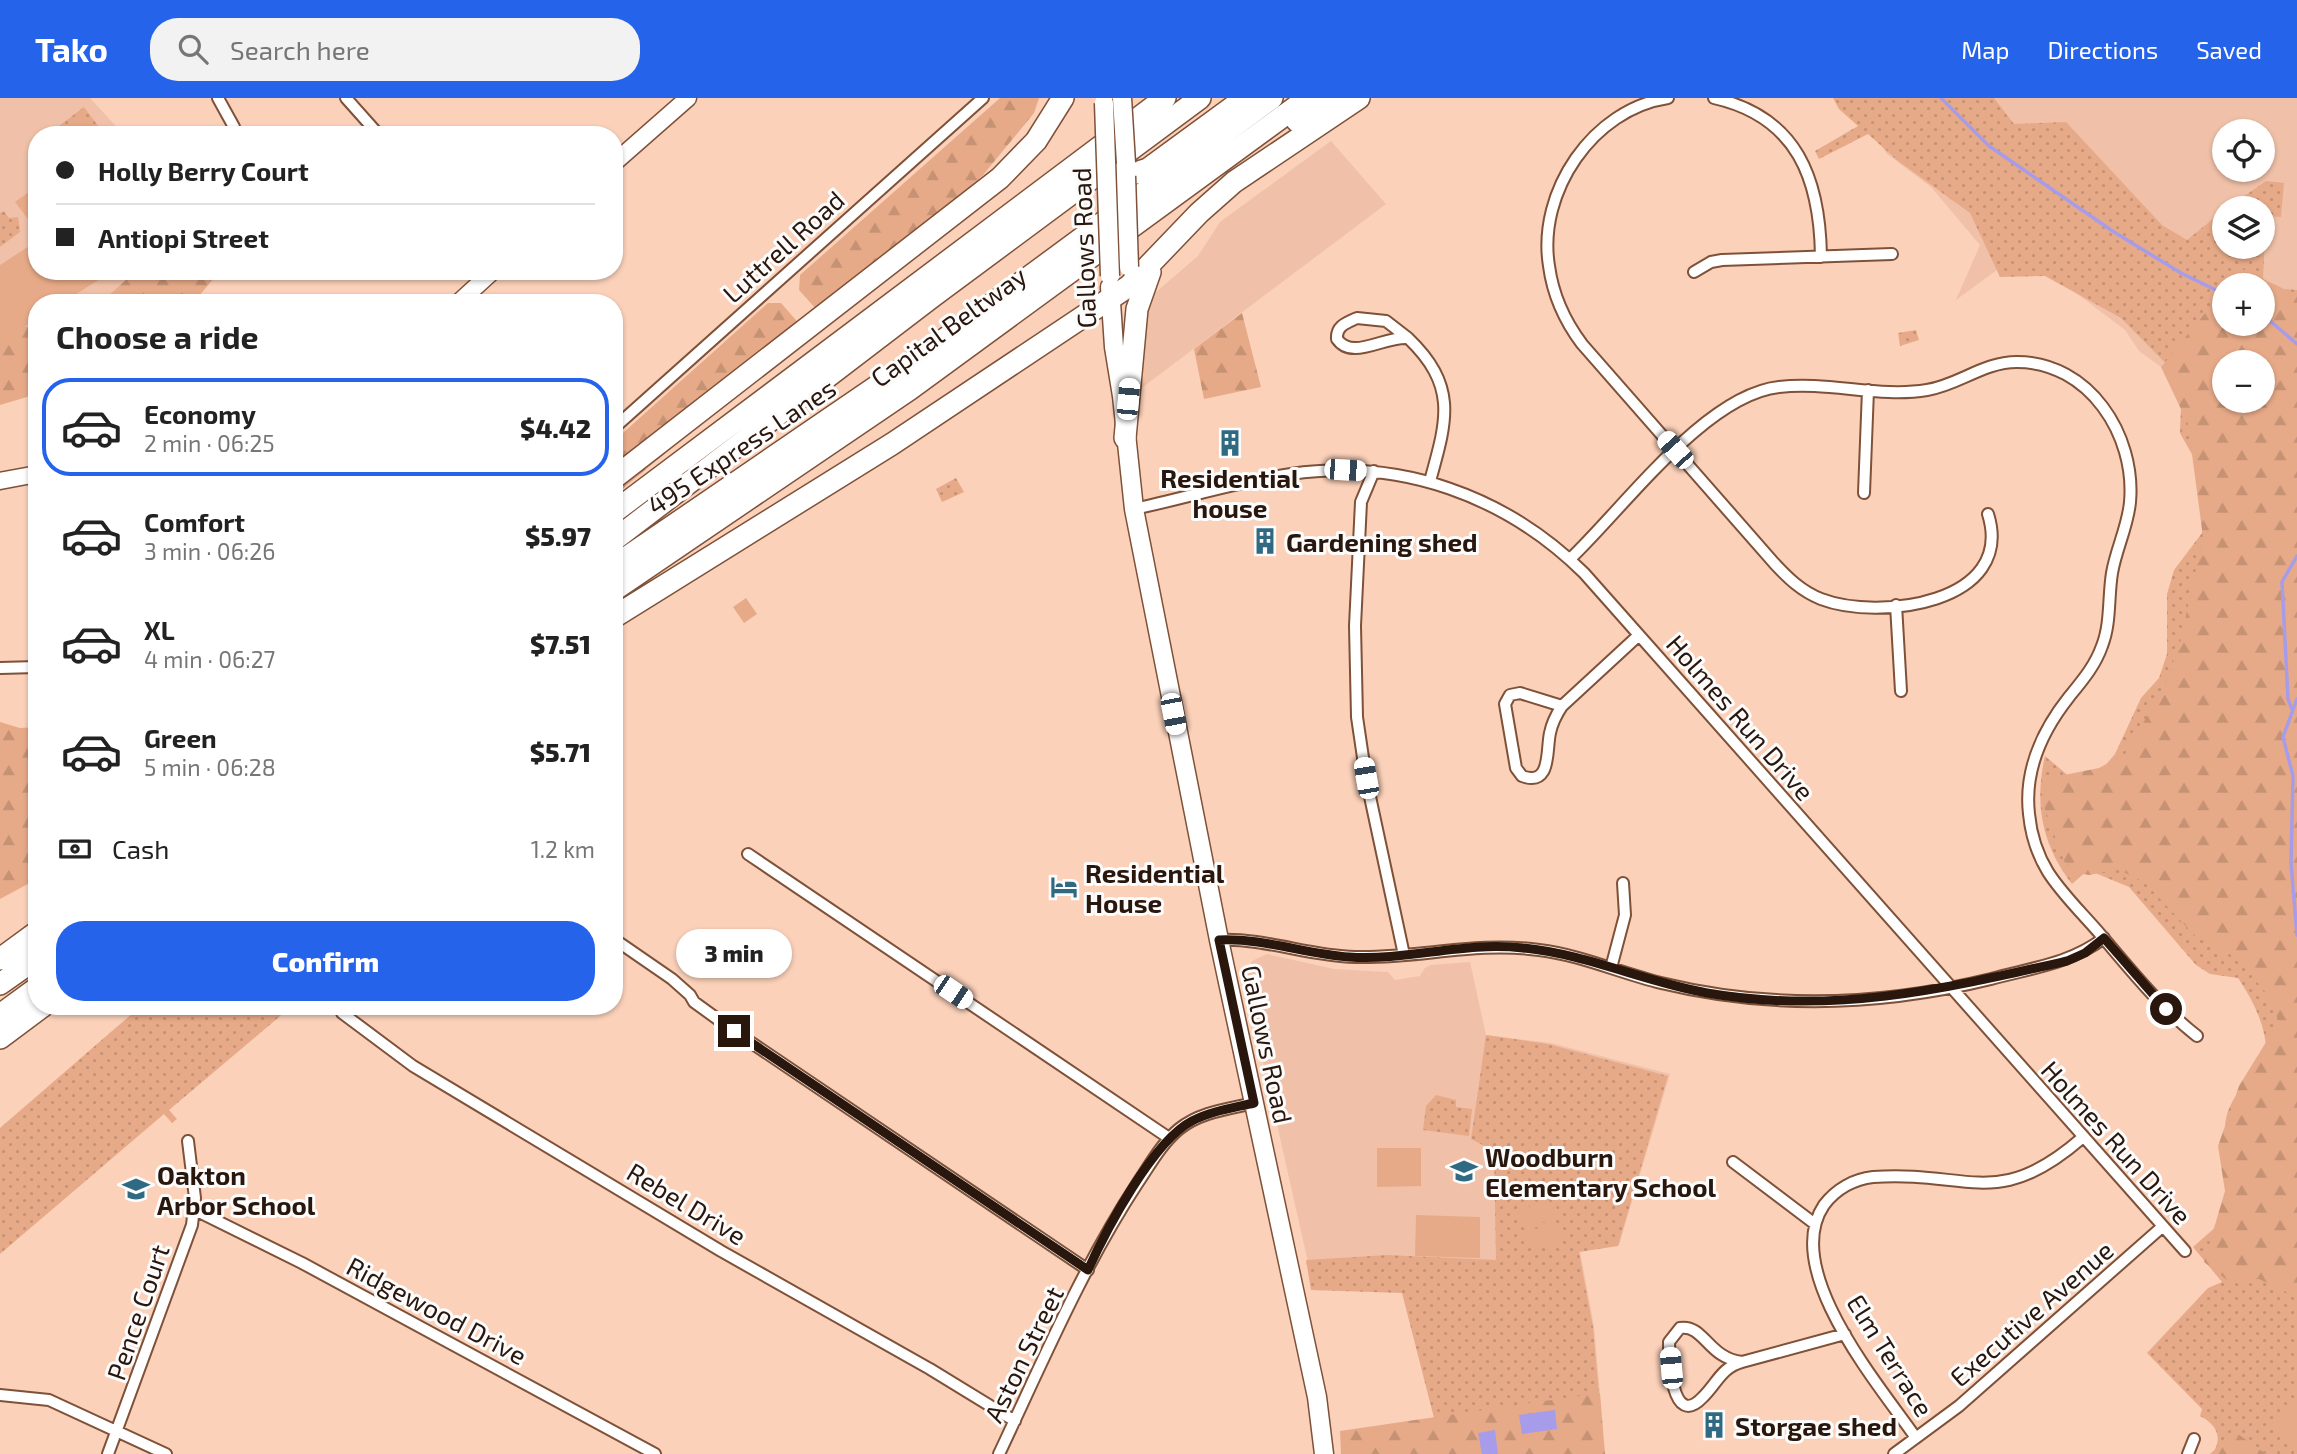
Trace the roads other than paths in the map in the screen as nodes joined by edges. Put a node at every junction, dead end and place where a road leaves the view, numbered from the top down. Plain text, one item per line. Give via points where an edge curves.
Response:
1 (218, 98) edge
2 (346, 98) edge
3 (688, 98) edge
4 (983, 98) edge
5 (1063, 98) edge
6 (1122, 98) edge
7 (1165, 98) edge
8 (1200, 98) edge
9 (1226, 98) edge
10 (1245, 98) edge
11 (1272, 98) edge
12 (1308, 98) edge
13 (1331, 98) edge
14 (1359, 98) edge
15 (1668, 98) edge
16 (1714, 98) edge
17 (1103, 100) edge
18 (233, 126) edge
19 (371, 126) edge
20 (623, 155) edge
21 (1147, 163) junction
22 (1119, 170) junction
23 (1892, 254) dead end
24 (1821, 257) junction
25 (1154, 262) junction
26 (1694, 272) dead end
27 (1129, 277) junction
28 (483, 280) edge
29 (468, 294) edge
30 (1110, 299) junction
31 (1408, 338) junction
32 (944, 365) junction
33 (1868, 390) junction
34 (1122, 396) junction
35 (623, 420) edge
36 (1125, 438) junction
37 (1675, 450) junction
38 (623, 471) edge
39 (1374, 471) junction
40 (28, 476) edge
41 (0, 481) edge
42 (1430, 481) junction
43 (1864, 493) dead end
44 (623, 505) edge
45 (1135, 509) junction
46 (1988, 514) dead end
47 (623, 533) edge
48 (1570, 559) junction
49 (623, 560) edge
50 (623, 584) edge
51 (1896, 605) junction
52 (623, 611) edge
53 (1639, 635) junction
54 (28, 667) edge
55 (0, 668) edge
56 (1901, 691) dead end
57 (1562, 706) junction
58 (748, 854) dead end
59 (1623, 883) dead end
60 (2104, 938) junction
61 (28, 939) edge
62 (1219, 940) junction
63 (623, 945) edge
64 (1405, 956) junction
65 (0, 959) edge
66 (28, 964) edge
67 (1611, 968) junction
68 (0, 984) edge
69 (1951, 989) junction
70 (28, 995) edge
71 (0, 1015) edge
72 (31, 1015) edge
73 (345, 1015) edge
74 (2197, 1036) dead end
75 (0, 1038) edge
76 (1254, 1103) junction
77 (1169, 1138) junction
78 (2082, 1138) junction
79 (188, 1141) dead end
80 (1733, 1162) dead end
81 (195, 1210) junction
82 (1815, 1224) junction
83 (2162, 1227) junction
84 (2185, 1251) dead end
85 (1088, 1270) junction
86 (1845, 1334) junction
87 (1742, 1362) junction
88 (0, 1395) edge
89 (1015, 1421) junction
90 (118, 1431) junction
91 (1916, 1438) junction
92 (2194, 1438) dead end
93 (108, 1454) edge
94 (166, 1454) edge
95 (655, 1454) edge
96 (999, 1454) edge
97 (1324, 1454) edge
98 (1894, 1454) edge
99 (2188, 1454) edge

1 - 18 street
2 - 19 street
3 - 20 street
4 - 35 street, Luttrell Road
5 - 38 highway via 1036,141 1000,178
6 - 22 main road, Gallows Road, bridge
7 - 44 highway, Capital Beltway
8 - 47 highway, 495 Express Lanes
9 - 21 highway
10 - 21 highway
11 - 49 highway, 495 Express Lanes via 918,358
12 - 32 highway, Capital Beltway
13 - 32 highway
14 - 25 highway via 1234,182
15 - 37 street via 1628,111 1582,150 1554,202 1548,248 1555,295 1569,326
16 - 24 street via 1754,113 1793,146 1816,194
17 - 22 main road, Gallows Road, bridge
21 - 22 highway
22 - 27 main road, Gallows Road, bridge
22 - 30 main road, Gallows Road, bridge
23 - 24 street
24 - 26 street via 1722,260
25 - 27 highway
25 - 36 highway via 1137,309
27 - 30 highway
27 - 34 main road, Gallows Road
28 - 29 street
30 - 34 main road, Gallows Road
30 - 52 highway via 891,444
31 - 31 street via 1351,349 1340,344 1337,333 1347,322 1365,317 1385,321
31 - 42 street via 1432,364 1444,392 1445,427
32 - 50 highway, Capital Beltway
33 - 37 street via 1764,389 1724,408
33 - 43 street
33 - 60 street via 1929,390 1992,365 2032,363 2061,371 2088,390 2118,430 2128,463 2130,499 2112,568 2107,632 2094,663 2042,738 2031,768 2028,797 2032,833 2047,870
34 - 36 main road, Gallows Road
36 - 45 main road, Gallows Road
37 - 48 street
37 - 51 street via 1802,589 1836,604
39 - 42 street, Holmes Run Drive
39 - 45 street, Holmes Run Drive via 1290,474
39 - 64 street via 1361,502 1355,626 1357,717
40 - 41 street
42 - 48 street, Holmes Run Drive via 1503,511
45 - 62 main road, Gallows Road
46 - 51 street via 1991,545 1969,583 1940,599
48 - 53 street, Holmes Run Drive
51 - 56 street
53 - 57 street
53 - 69 street, Holmes Run Drive
54 - 55 street
57 - 57 street via 1550,731 1545,770 1534,778 1522,776 1516,768 1506,699 1520,693
58 - 77 street
59 - 67 street via 1625,915
60 - 69 street via 2067,961
60 - 74 street via 2166,1009
61 - 65 highway
62 - 64 street via 1258,940 1312,954
62 - 76 main road, Gallows Road
63 - 85 street via 734,1031
64 - 67 street via 1507,946 1544,950
66 - 68 highway
67 - 69 street via 1706,993 1784,1002 1860,1001
69 - 78 street, Holmes Run Drive
70 - 71 highway
72 - 75 highway
73 - 89 street, Rebel Drive via 413,1066
76 - 77 street, Aston Street via 1209,1113
76 - 97 main road, Gallows Road via 1317,1397
77 - 85 street, Aston Street via 1116,1217
78 - 82 street via 2047,1167 2007,1182 1861,1179 1837,1191
78 - 83 street, Holmes Run Drive
79 - 81 street, Pence Court
80 - 82 street
81 - 90 street, Pence Court
81 - 95 street, Ridgewood Drive
82 - 86 street, Elm Terrace via 1815,1266
83 - 84 street, Holmes Run Drive
83 - 91 street, Executive Avenue via 1959,1406
85 - 89 street, Aston Street
86 - 87 street
86 - 91 street, Elm Terrace
87 - 87 street via 1722,1357 1692,1328 1676,1330 1669,1342 1674,1392 1689,1404 1700,1400 1721,1373
88 - 90 street via 49,1400
89 - 96 street, Aston Street
90 - 93 street, Pence Court
90 - 94 street
91 - 98 street, Executive Avenue
92 - 99 street

